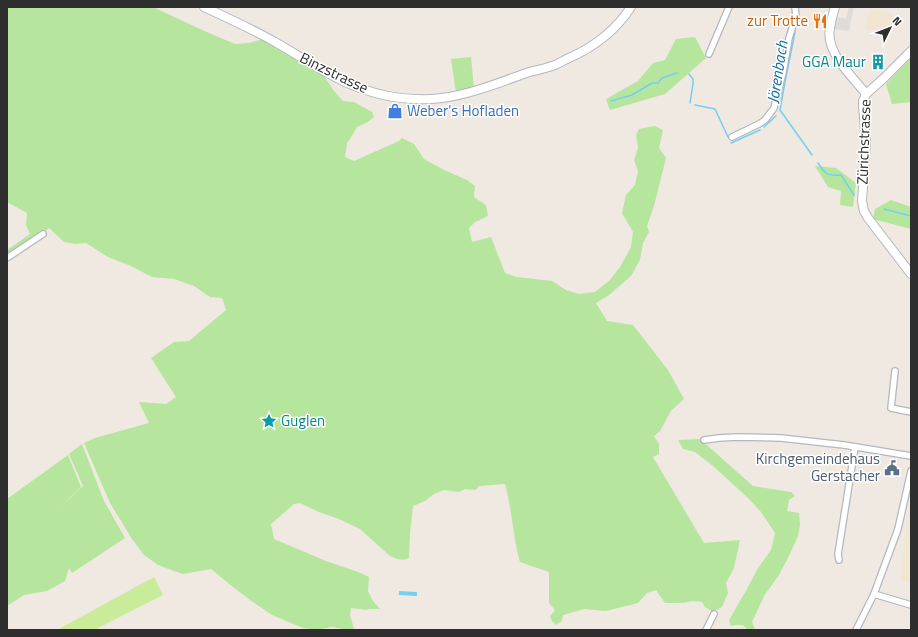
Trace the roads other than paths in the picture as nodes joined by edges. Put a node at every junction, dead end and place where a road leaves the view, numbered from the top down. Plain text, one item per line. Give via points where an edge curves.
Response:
1 (204, 7) edge
2 (631, 7) edge
3 (729, 7) edge
4 (795, 7) edge
5 (835, 7) edge
6 (911, 52) edge
7 (709, 54) dead end
8 (866, 94) junction
9 (732, 137) dead end
10 (43, 234) dead end
11 (7, 258) edge
12 (911, 274) edge
13 (895, 371) dead end
14 (911, 412) edge
15 (704, 440) dead end
16 (855, 447) junction
17 (911, 456) edge
18 (911, 471) edge
19 (839, 560) dead end
20 (874, 594) junction
21 (911, 605) edge
22 (714, 614) dead end
23 (706, 630) edge
24 (856, 630) edge

1 - 2 main road, Binzstrasse via 259,33 345,82 397,98 422,99 441,98 472,91 556,64 597,42 622,20
3 - 7 street
4 - 9 street via 796,16 774,108 765,120
5 - 8 main road, Zürichstrasse via 830,30 832,48 840,63
6 - 8 main road
8 - 12 main road, Zürichstrasse via 863,100 866,140 862,201 864,211
10 - 11 street
13 - 14 street via 891,408
15 - 16 street via 737,437 781,438
16 - 17 street
16 - 19 street
18 - 20 street via 898,528
20 - 21 street
20 - 24 street
22 - 23 street

